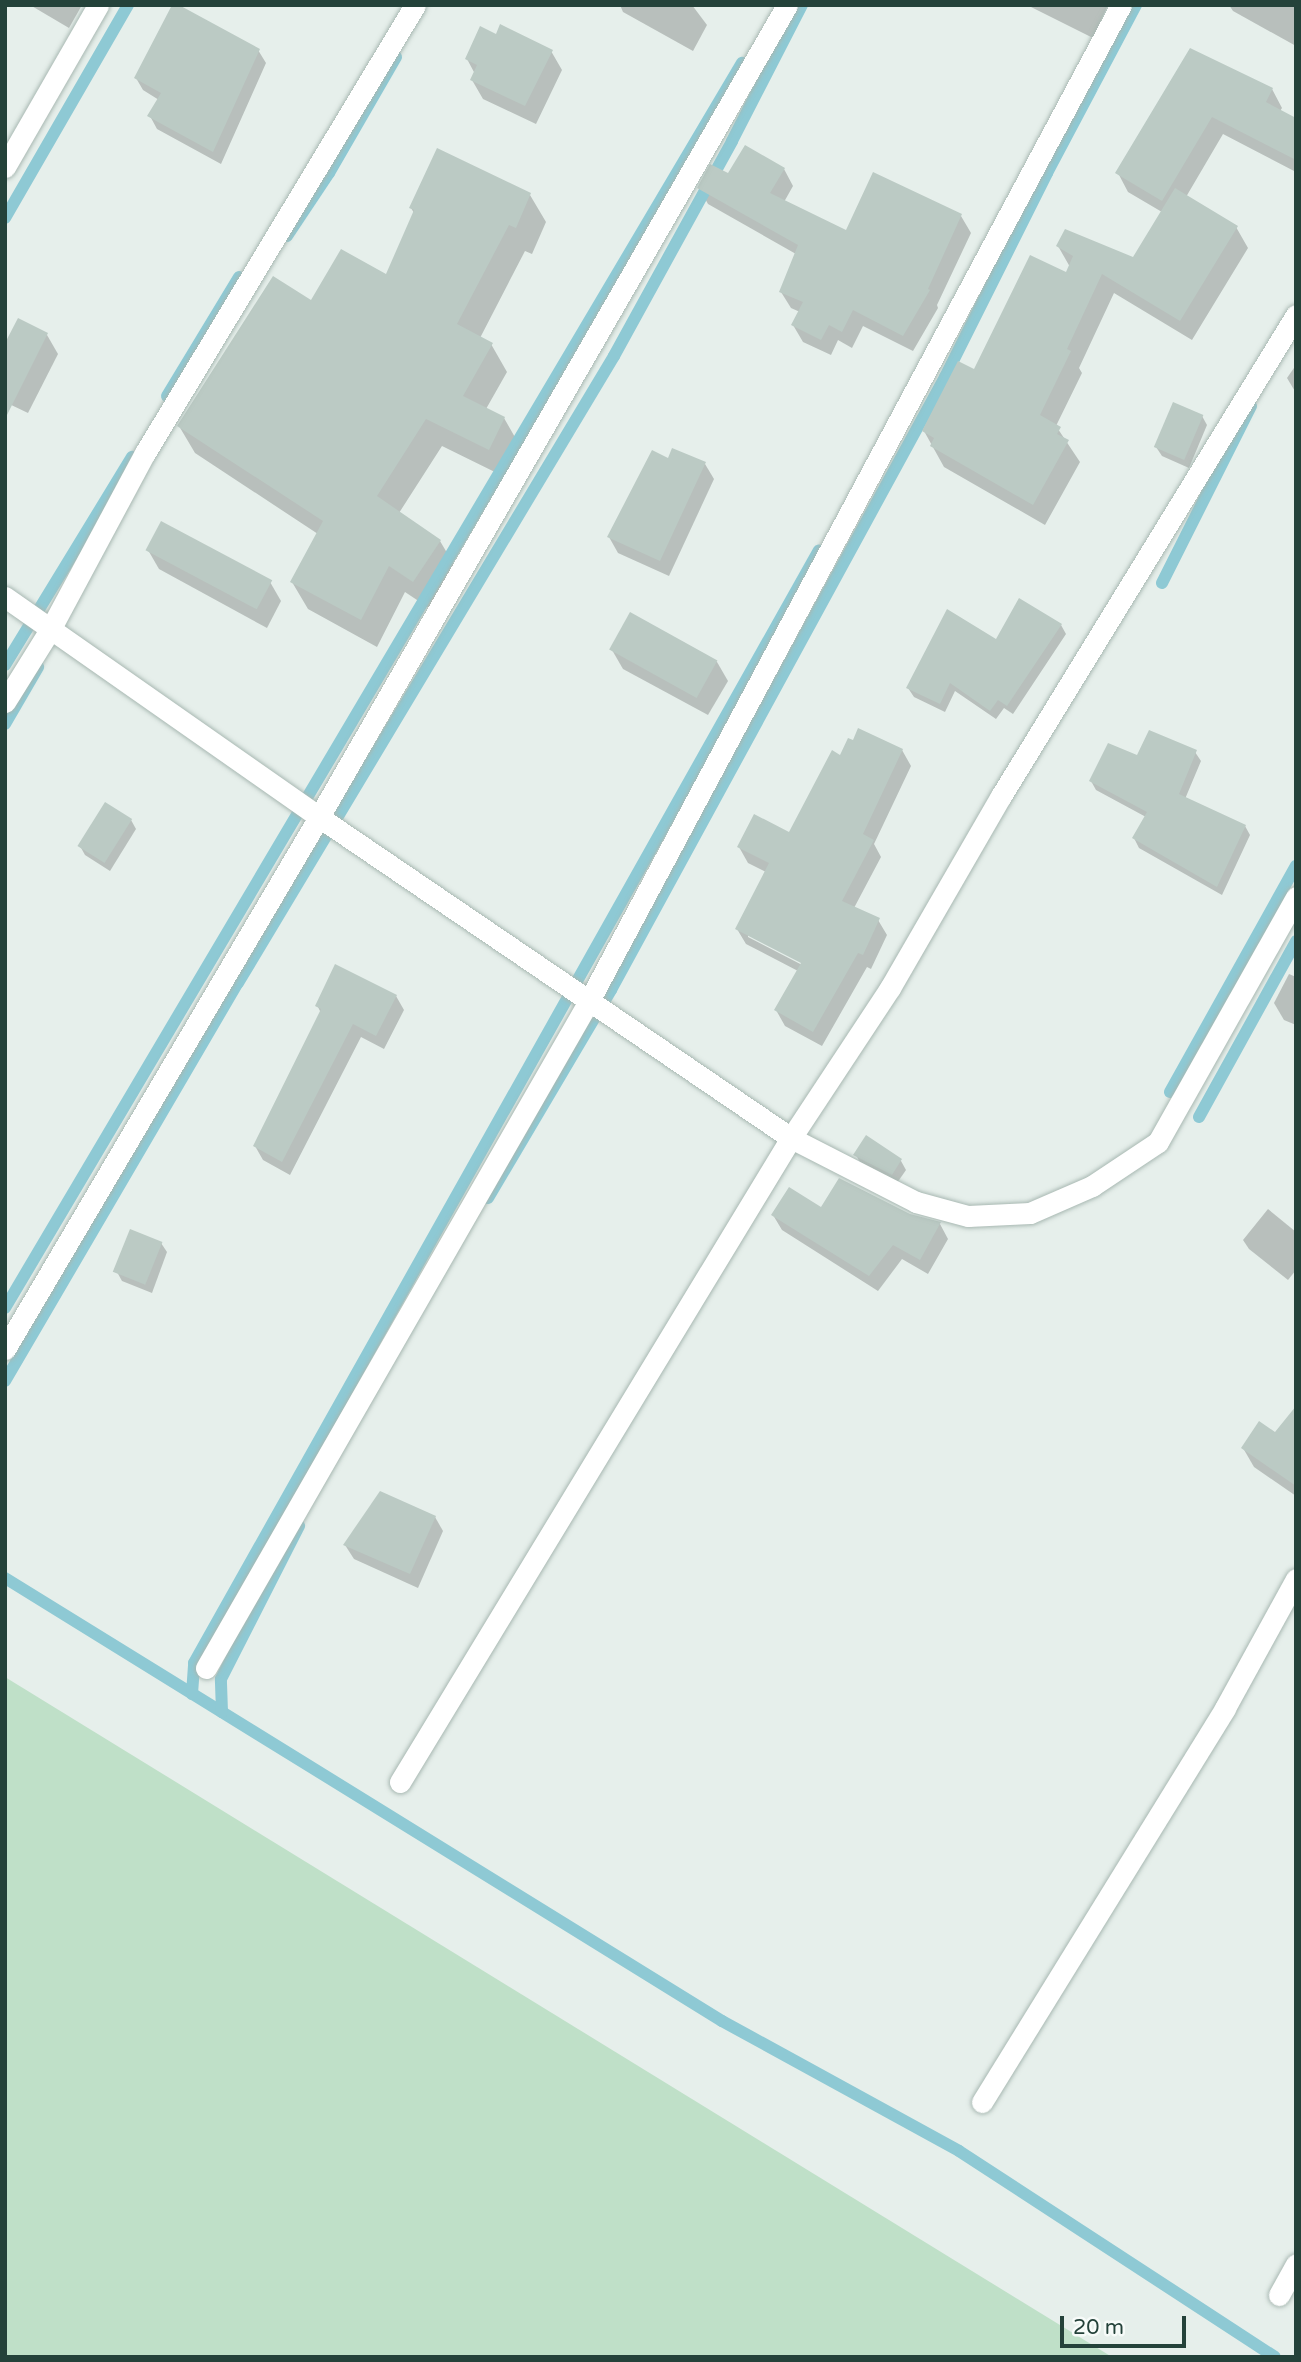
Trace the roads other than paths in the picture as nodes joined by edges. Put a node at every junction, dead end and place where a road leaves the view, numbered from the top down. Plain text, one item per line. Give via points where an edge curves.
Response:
1 (98, 5) edge
2 (415, 5) edge
3 (787, 5) edge
4 (1121, 5) edge
5 (5, 167) edge
6 (1296, 315) edge
7 (5, 597) edge
8 (51, 628) junction
9 (5, 702) edge
10 (319, 817) junction
11 (1296, 897) edge
12 (590, 999) junction
13 (791, 1138) junction
14 (5, 1349) edge
15 (1296, 1578) edge
16 (206, 1668) dead end
17 (400, 1782) dead end
18 (982, 2102) dead end
19 (1296, 2264) edge
20 (1279, 2295) dead end

1 - 5 street
2 - 8 street via 145,453
3 - 10 street
4 - 12 street
6 - 13 street via 1001,796 890,988
7 - 8 street
8 - 9 street
8 - 10 street
10 - 12 street
10 - 14 street
11 - 13 street via 1158,1142 1093,1186 1030,1213 968,1216 916,1202
12 - 13 street
12 - 16 street
13 - 17 street
15 - 18 street via 1225,1708
19 - 20 street

